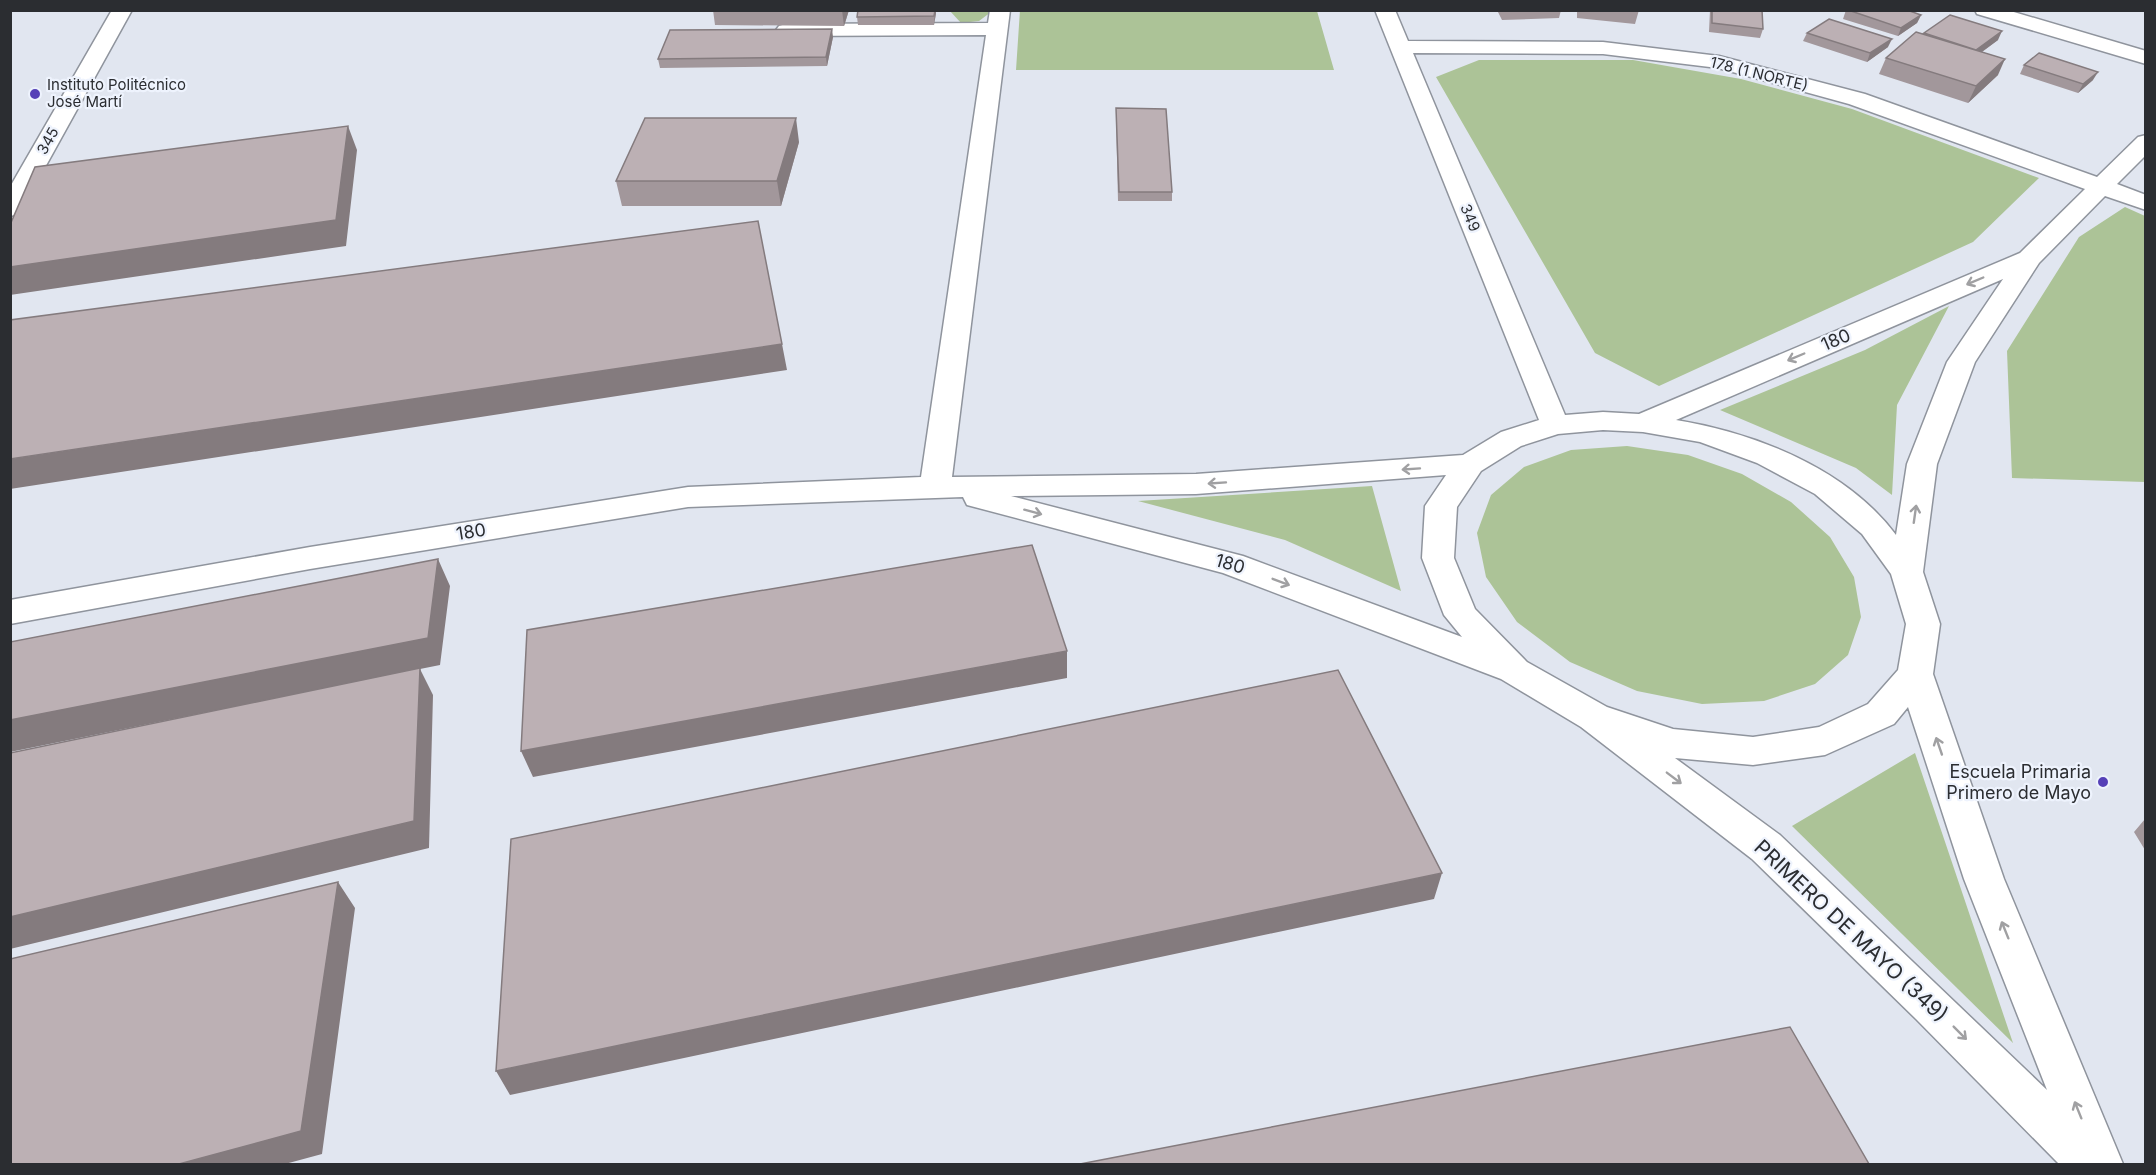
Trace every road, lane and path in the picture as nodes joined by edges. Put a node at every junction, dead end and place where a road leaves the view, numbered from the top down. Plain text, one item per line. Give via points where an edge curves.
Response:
1 (122, 10) edge
2 (1385, 10) edge
3 (1984, 10) edge
4 (999, 20) edge
5 (770, 31) edge
6 (1400, 46) junction
7 (2145, 58) edge
8 (2145, 142) edge
9 (2102, 185) junction
10 (2145, 203) edge
11 (10, 209) edge
12 (2029, 258) junction
13 (1643, 423) junction
14 (1555, 424) junction
15 (1470, 464) junction
16 (935, 487) junction
17 (1907, 572) junction
18 (10, 612) edge
19 (1515, 671) junction
20 (1915, 674) junction
21 (1593, 717) junction
22 (2091, 1164) edge
23 (2100, 1164) edge

1 - 11 street, 345
2 - 6 street, 349
3 - 7 street
4 - 5 street
4 - 16 street
6 - 9 street, 178 (1 NORTE) via 1603,48 1719,62 1857,99
6 - 14 street, 349
8 - 9 street, 180
9 - 10 street, 178 (1 NORTE)
9 - 12 street, 180
12 -> 13 street, 180
17 -> 12 street, 180 via 1922,464 1962,362
13 - 14 street
13 - 17 street via 1717,437 1768,456 1826,487 1873,526
14 - 15 street via 1511,439
15 -> 16 street, 180 via 1196,484
15 - 19 street via 1441,506 1438,558 1461,615
16 - 18 street, 180 via 688,497 310,558
16 -> 19 street, 180 via 1232,564
17 - 20 street via 1923,624
19 - 21 street
20 - 21 street via 1881,714 1825,741 1753,751 1673,743
23 -> 20 street via 1984,879
21 -> 22 street, PRIMERO DE MAYO (349) via 1766,846

